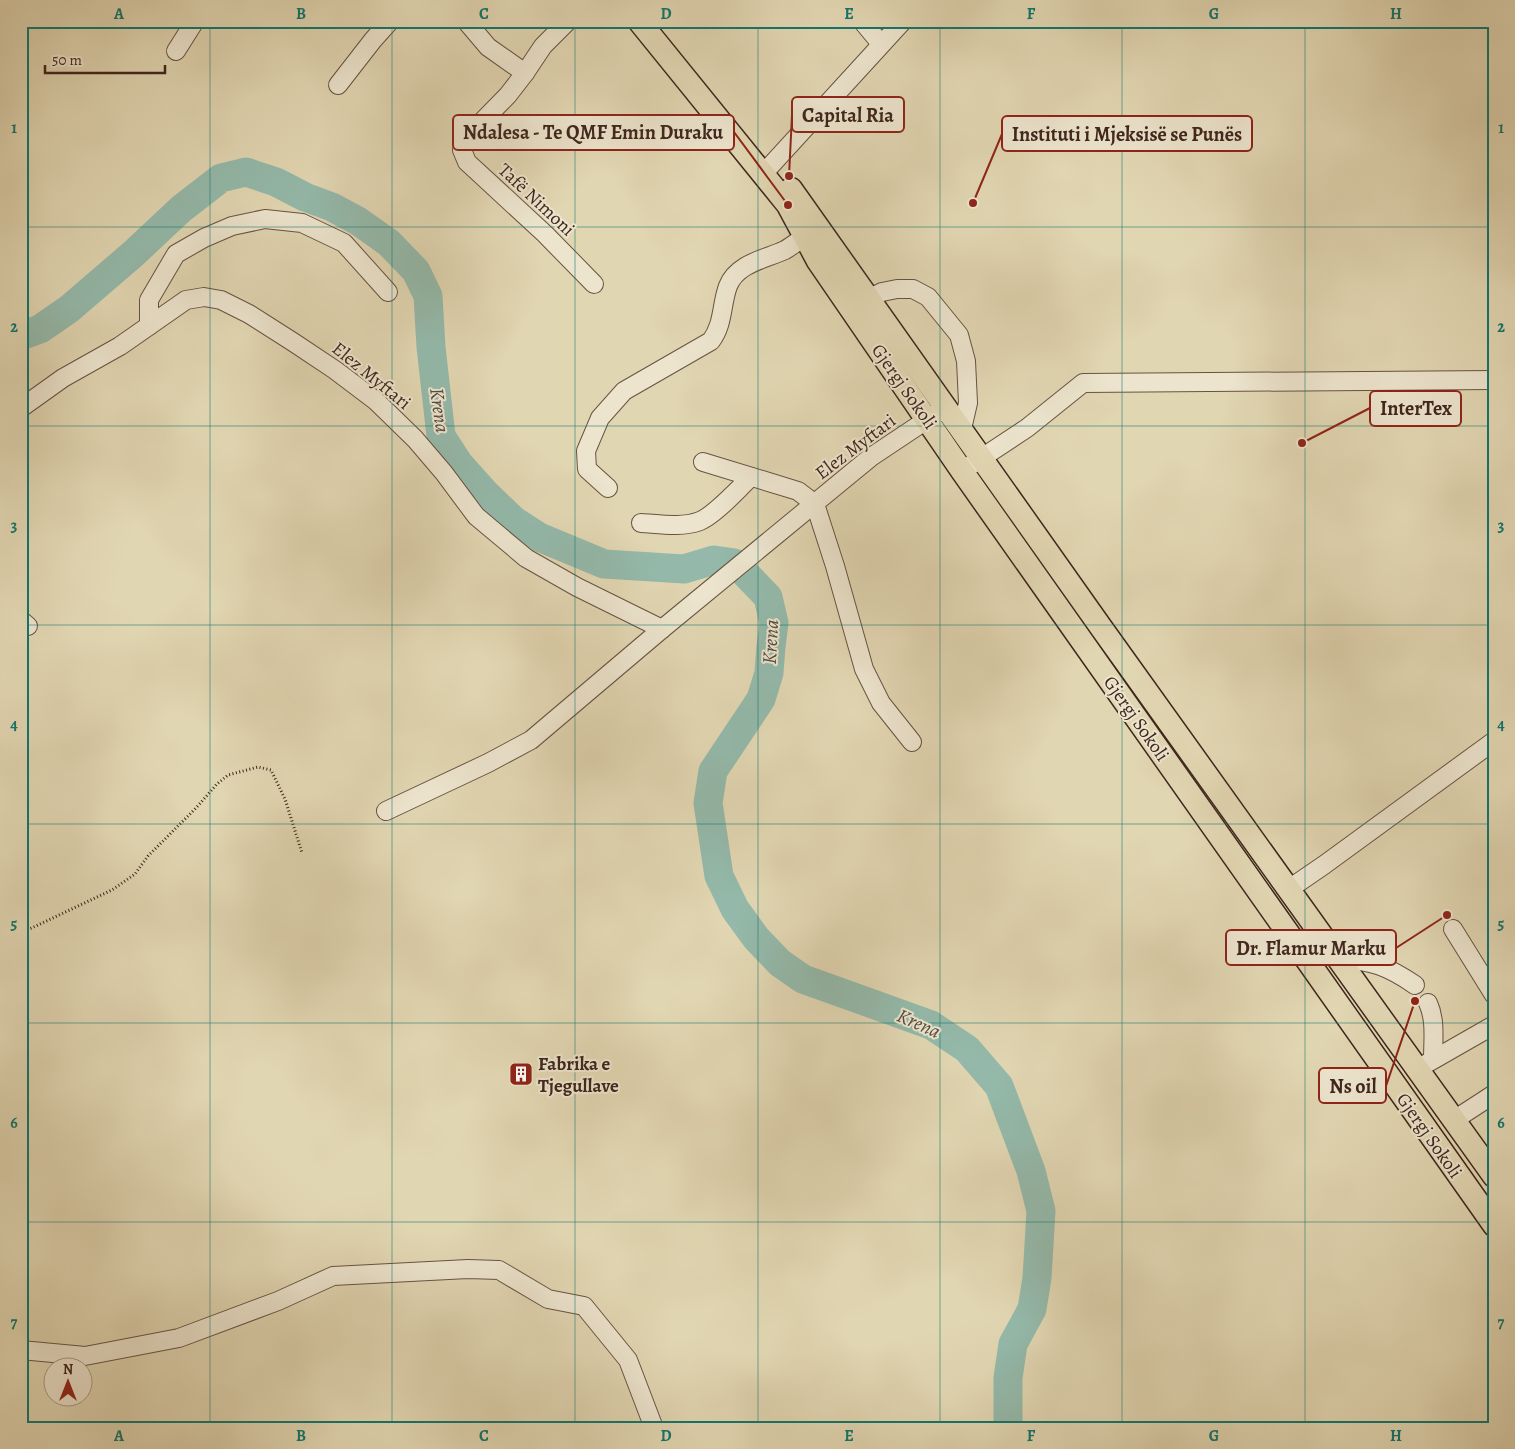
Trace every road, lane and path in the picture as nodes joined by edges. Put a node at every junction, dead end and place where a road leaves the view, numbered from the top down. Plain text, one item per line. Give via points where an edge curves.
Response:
1 (195, 21) edge
2 (390, 21) edge
3 (466, 21) edge
4 (568, 21) edge
5 (639, 21) edge
6 (654, 21) edge
7 (862, 21) edge
8 (902, 21) edge
9 (880, 44) junction
10 (176, 50) dead end
11 (525, 74) junction
12 (338, 85) dead end
13 (768, 170) junction
14 (795, 203) junction
15 (804, 236) junction
16 (594, 284) dead end
17 (388, 292) dead end
18 (870, 298) junction
19 (149, 326) junction
20 (1494, 380) edge
21 (946, 406) junction
22 (21, 408) edge
23 (928, 419) junction
24 (962, 429) junction
25 (982, 458) junction
26 (703, 462) dead end
27 (962, 471) junction
28 (751, 477) junction
29 (608, 488) dead end
30 (814, 504) junction
31 (641, 523) dead end
32 (662, 629) junction
33 (1494, 741) edge
34 (912, 742) dead end
35 (386, 810) dead end
36 (302, 853) dead end
37 (1289, 889) junction
38 (1453, 929) dead end
39 (21, 933) edge
40 (1339, 959) junction
41 (1415, 985) dead end
42 (1494, 995) edge
43 (1428, 1003) dead end
44 (1494, 1025) edge
45 (1425, 1064) junction
46 (1494, 1094) edge
47 (1454, 1120) junction
48 (1494, 1176) edge
49 (1494, 1225) edge
50 (21, 1350) edge
51 (654, 1428) edge

1 - 10 street
2 - 12 street
3 - 11 street via 488,47
4 - 11 street, Tafë Nimoni via 543,46
5 - 13 main road
6 - 13 main road
7 - 9 street
8 - 9 street
9 - 13 street
11 - 16 street, Tafë Nimoni via 467,137 462,150 467,162
13 - 14 main road
14 - 15 main road, Gjergj Sokoli
14 - 18 main road, Gjergj Sokoli
15 - 23 main road, Gjergj Sokoli
15 - 29 street via 786,250 754,261 735,276 728,285 718,331 712,341 624,390 600,418 586,450 587,470
17 - 19 street via 344,243 302,223 265,219 232,226 176,254 149,300
18 - 21 main road, Gjergj Sokoli
18 - 24 street via 882,292 912,289 928,297 959,335 966,361 968,403
19 - 22 street, Elez Myftari via 63,378
19 - 32 street, Elez Myftari via 186,300 204,297 221,300 249,314 376,401 415,438 476,516 526,558
20 - 25 street via 1083,383 1028,428
21 - 23 street, Elez Myftari
21 - 24 main road, Gjergj Sokoli
23 - 27 main road, Gjergj Sokoli
23 - 30 street, Elez Myftari via 871,457
24 - 25 main road, Gjergj Sokoli
25 - 27 street
25 - 37 main road, Gjergj Sokoli
26 - 28 street, Elez Myftari
27 - 49 main road, Gjergj Sokoli
28 - 30 street, Elez Myftari via 798,491
28 - 31 street via 701,521 683,525
30 - 32 street, Elez Myftari
30 - 34 street via 864,669 881,703
32 - 35 street via 531,740
33 - 37 street
36 - 39 path via 285,798 271,770 258,767 228,775 148,856 135,874 112,890
37 - 40 main road, Gjergj Sokoli
38 - 42 street
40 - 41 street via 1360,960 1391,969
40 - 45 main road, Gjergj Sokoli
43 - 45 street via 1434,1028
44 - 45 street
45 - 47 main road, Gjergj Sokoli
46 - 47 street
47 - 48 main road, Gjergj Sokoli
50 - 51 street via 84,1356 179,1338 278,1301 333,1276 499,1270 548,1299 584,1306 628,1360

